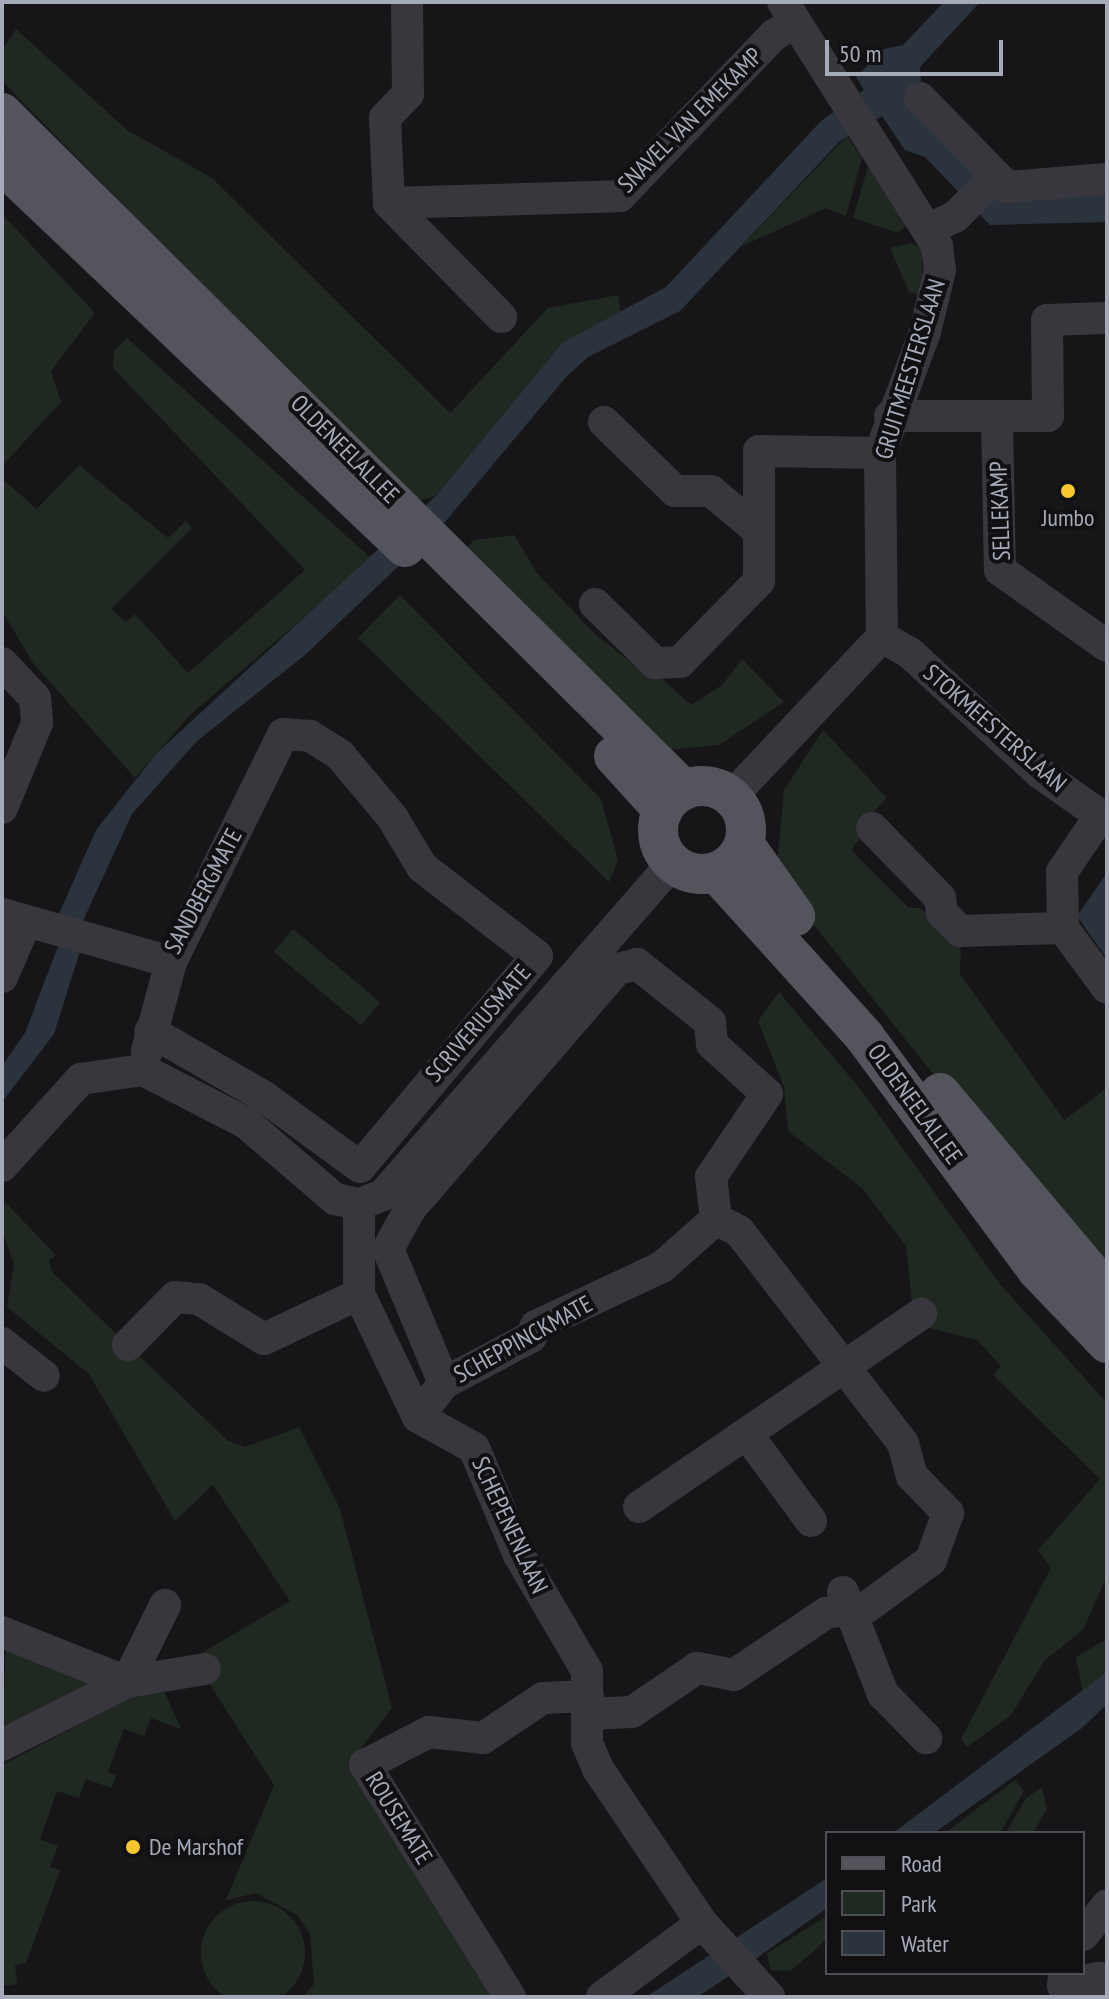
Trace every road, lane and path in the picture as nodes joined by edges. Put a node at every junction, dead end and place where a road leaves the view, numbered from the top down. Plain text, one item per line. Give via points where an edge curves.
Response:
1 (407, 2) edge
2 (788, 13) edge
3 (920, 98) dead end
4 (2, 113) edge
5 (2, 164) edge
6 (1107, 179) edge
7 (992, 181) junction
8 (389, 203) junction
9 (945, 221) junction
10 (501, 317) dead end
11 (1107, 318) edge
12 (890, 416) junction
13 (997, 419) junction
14 (604, 422) dead end
15 (880, 453) junction
16 (396, 520) junction
17 (759, 531) junction
18 (595, 604) dead end
19 (882, 637) junction
20 (1107, 646) edge
21 (2, 663) edge
22 (283, 734) joint
23 (732, 796) junction
24 (673, 800) junction
25 (2, 808) edge
26 (1104, 818) edge
27 (872, 828) dead end
28 (745, 845) junction
29 (671, 865) junction
30 (716, 872) junction
31 (26, 924) edge
32 (1063, 928) junction
33 (171, 962) junction
34 (2, 977) edge
35 (1107, 988) edge
36 (150, 1031) junction
37 (143, 1070) junction
38 (2, 1166) edge
39 (359, 1204) junction
40 (716, 1219) junction
41 (1107, 1292) edge
42 (359, 1294) junction
43 (921, 1314) dead end
44 (2, 1343) edge
45 (1107, 1343) edge
46 (128, 1345) dead end
47 (843, 1371) junction
48 (44, 1376) dead end
49 (444, 1383) junction
50 (418, 1417) junction
51 (747, 1434) junction
52 (639, 1507) dead end
53 (811, 1521) dead end
54 (844, 1600) junction
55 (165, 1605) dead end
56 (2, 1632) edge
57 (205, 1669) dead end
58 (127, 1682) junction
59 (588, 1705) junction
60 (926, 1738) dead end
61 (2, 1745) edge
62 (1107, 1905) edge
63 (708, 1929) junction
64 (1085, 1932) edge
65 (1107, 1984) edge
66 (1060, 1985) edge
67 (761, 1989) edge
68 (510, 1997) edge
69 (602, 1997) edge

1 - 8 street via 408,94 385,118
2 - 8 street, SNAVEL VAN EMEKAMP via 774,35 620,196
2 - 9 street, GRUITMEESTERSLAAN via 856,114
3 - 7 street
4 - 16 main road, OLDENEELALLEE
5 - 16 main road, OLDENEELALLEE
6 - 7 street via 1007,187
7 - 9 street
8 - 10 street
9 - 12 street, GRUITMEESTERSLAAN via 937,282
11 - 13 street via 1047,320 1048,416
12 - 13 street
12 - 15 street, GRUITMEESTERSLAAN
13 - 20 street, SELLEKAMP via 1000,570
14 - 17 street via 675,491 711,491
15 - 17 street via 759,451
15 - 19 street, GRUITMEESTERSLAAN
16 - 24 main road, OLDENEELALLEE
17 - 18 street via 759,581 680,662 655,663
19 - 23 street
19 - 26 street, STOKMEESTERSLAAN
21 - 25 street via 35,698 37,723
22 - 33 street, SANDBERGMATE
22 - 36 street, SCRIVERIUSMATE via 310,736 340,755 392,817 422,867 537,956 360,1167 263,1096
23 - 24 main road via 715,786
23 - 28 main road via 745,818
24 - 29 main road via 657,833
26 - 32 street via 1062,872
27 - 32 street via 940,898 942,913 960,931
28 - 30 main road
28 - 41 main road, OLDENEELALLEE via 763,878 1008,1182
29 - 30 main road via 695,875
29 - 39 street via 383,1195
30 - 45 main road, OLDENEELALLEE via 864,1036 1038,1271
31 - 33 street, SANDBERGMATE
31 - 34 street, SANDBERGMATE
32 - 35 street
33 - 36 street
36 - 37 street
37 - 38 street via 81,1079
37 - 39 street via 246,1123 335,1199
39 - 42 street
40 - 47 street via 739,1231
40 - 49 street, SCHEPPINCKMATE via 662,1267 536,1326 531,1337
40 - 49 street via 711,1177 767,1094 712,1044 710,1022 637,964 617,969 410,1209 388,1249
42 - 46 street via 264,1339 199,1299 175,1297
42 - 50 street
43 - 47 street
44 - 48 street
47 - 51 street
47 - 54 street via 903,1443 912,1476 948,1513 931,1560 867,1607
49 - 50 street, SCHEPPINCKMATE
50 - 59 street, SCHEPENENLAAN via 474,1448 519,1555 587,1671
51 - 52 street
51 - 53 street
54 - 59 street via 734,1675 697,1668 632,1712
54 - 60 street via 883,1694
55 - 58 street
56 - 58 street
57 - 58 street
58 - 61 street
59 - 63 street, SCHEPENENLAAN via 587,1743 598,1769
59 - 68 street, ROUSEMATE via 543,1698 483,1738 429,1732 365,1765
62 - 64 street
63 - 67 street, SCHEPENENLAAN
63 - 69 street
65 - 66 street via 1099,1978

